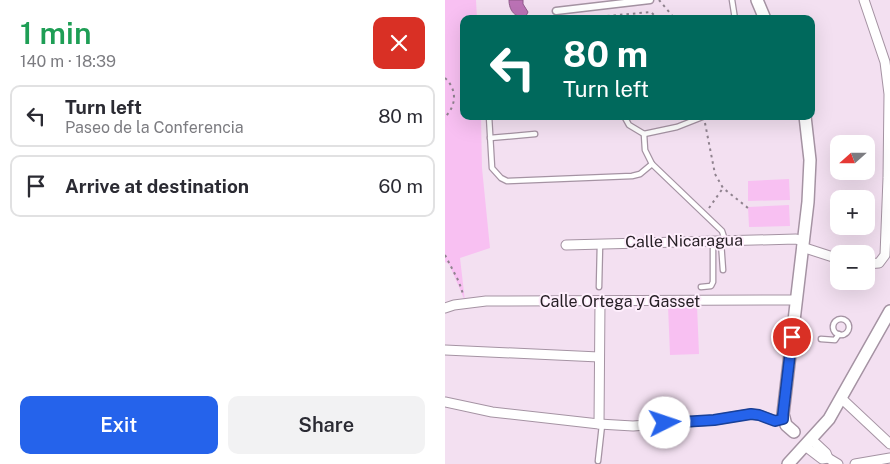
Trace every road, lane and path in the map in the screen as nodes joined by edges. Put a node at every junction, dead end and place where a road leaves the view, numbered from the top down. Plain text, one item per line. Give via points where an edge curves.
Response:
1 (649, 0) edge
2 (659, 0) edge
3 (732, 0) edge
4 (757, 0) edge
5 (864, 0) edge
6 (556, 11) dead end
7 (618, 15) edge
8 (654, 15) edge
9 (672, 15) edge
10 (734, 15) edge
11 (763, 15) edge
12 (445, 78) edge
13 (445, 117) edge
14 (489, 120) edge
15 (626, 120) edge
16 (696, 120) edge
17 (705, 120) edge
18 (805, 120) edge
19 (535, 134) dead end
20 (644, 134) junction
21 (490, 138) junction
22 (652, 164) junction
23 (723, 188) junction
24 (748, 208) dead end
25 (704, 214) junction
26 (720, 240) junction
27 (600, 244) junction
28 (802, 244) junction
29 (566, 245) dead end
30 (445, 255) edge
31 (830, 255) edge
32 (875, 263) edge
33 (723, 270) dead end
34 (599, 287) dead end
35 (701, 287) dead end
36 (796, 300) junction
37 (599, 302) junction
38 (465, 304) junction
39 (445, 308) edge
40 (890, 311) edge
41 (839, 334) junction
42 (821, 339) dead end
43 (445, 350) edge
44 (599, 357) junction
45 (841, 398) junction
46 (445, 402) edge
47 (783, 419) junction
48 (601, 424) junction
49 (808, 442) junction
50 (890, 444) edge
51 (890, 458) edge
52 (598, 461) dead end
53 (788, 464) edge
54 (838, 464) edge
55 (855, 464) edge

1 - 6 street
2 - 9 path
3 - 10 lane
4 - 11 street
5 - 32 street via 885,62 889,94 885,255
7 - 8 path via 651,12
12 - 13 path via 455,97
14 - 21 lane
15 - 20 lane
16 - 20 lane
17 - 23 path via 715,174
18 - 28 street via 810,160
19 - 21 lane
20 - 22 lane via 645,150
21 - 22 lane via 492,168 507,181 632,176 647,170
22 - 25 lane
23 - 24 path
23 - 25 path
25 - 26 lane via 722,231
26 - 27 street, Calle Nicaragua
26 - 28 street, Calle Nicaragua via 796,239
26 - 33 lane
26 - 35 lane via 713,282
27 - 29 street, Calle Nicaragua
27 - 34 lane
28 - 31 street, Calle Nicaragua
28 - 36 street
30 - 38 path via 459,282
36 - 37 street, Calle Ortega y Gasset
36 - 47 street
37 - 38 street, Calle Ortega y Gasset via 486,301
37 - 44 street
38 - 39 street, Calle Ortega y Gasset
40 - 45 street via 869,342
41 - 41 lane via 834,328 840,319 848,323 850,332
41 - 42 lane via 835,340
43 - 44 street
44 - 48 street
45 - 49 street via 829,419
45 - 50 street
46 - 48 street via 492,412
47 - 48 street via 775,421 751,414 633,426
47 - 49 street via 794,432 804,433
48 - 52 lane
49 - 53 street
49 - 54 street
51 - 55 street

